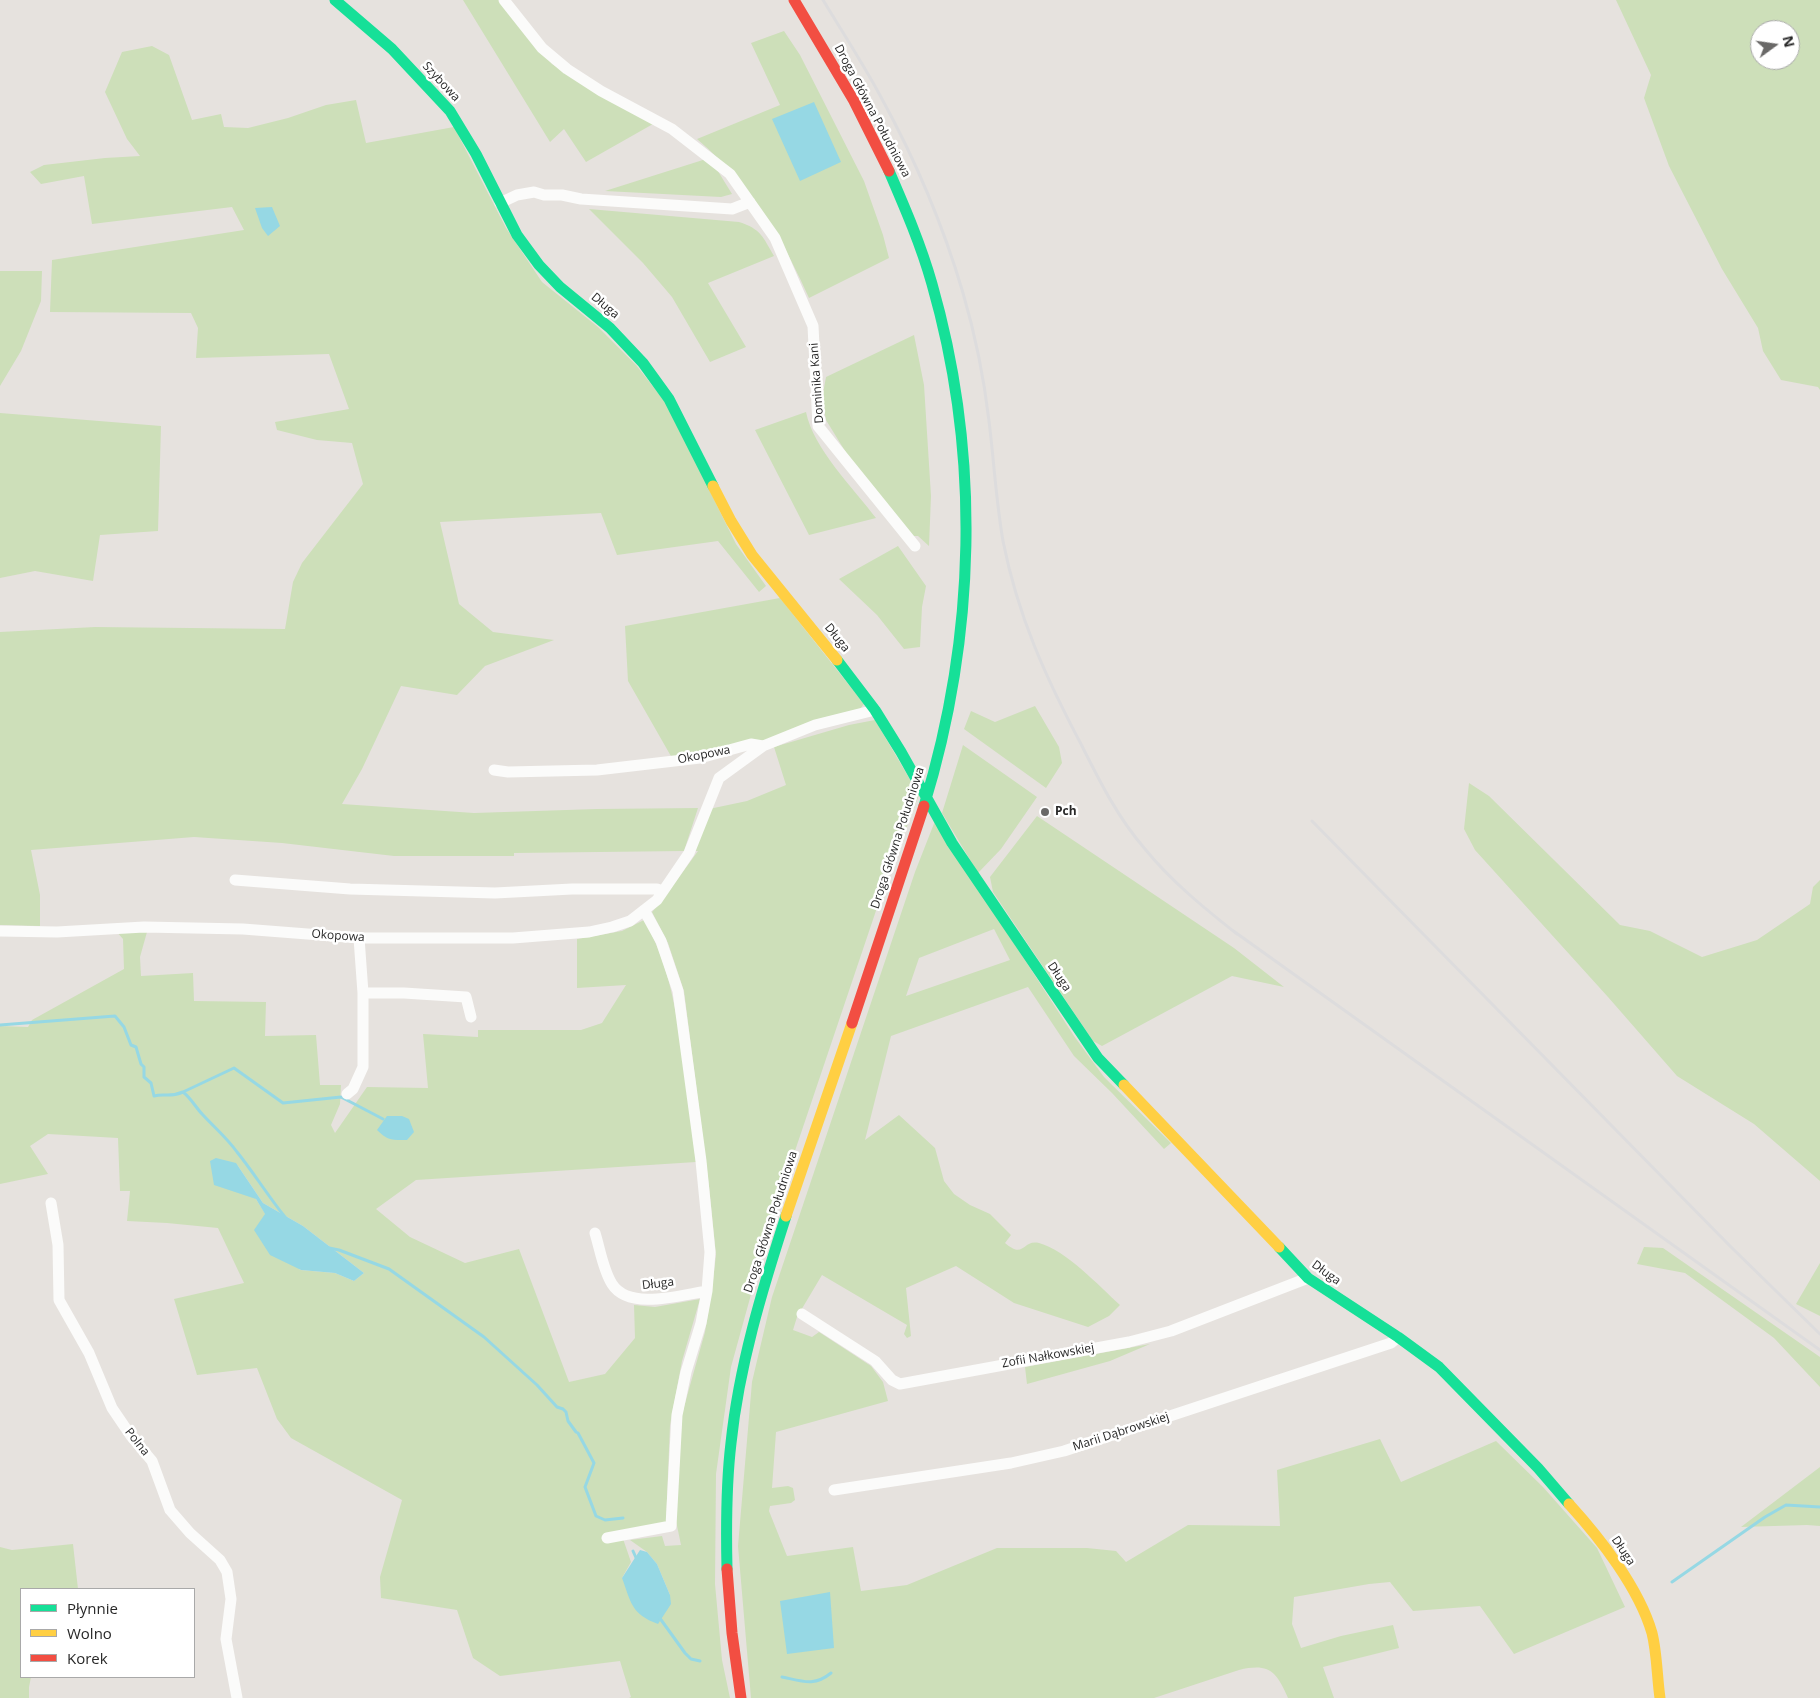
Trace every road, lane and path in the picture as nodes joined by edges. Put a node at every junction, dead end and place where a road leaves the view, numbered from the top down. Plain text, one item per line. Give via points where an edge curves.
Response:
1 (335, 0) edge
2 (504, 0) edge
3 (794, 0) edge
4 (750, 202) junction
5 (500, 203) junction
6 (915, 546) dead end
7 (874, 710) junction
8 (763, 746) junction
9 (494, 770) dead end
10 (235, 880) dead end
11 (663, 891) junction
12 (644, 910) junction
13 (0, 931) edge
14 (359, 938) junction
15 (363, 993) junction
16 (471, 1017) dead end
17 (346, 1094) dead end
18 (51, 1204) dead end
19 (596, 1232) dead end
20 (1308, 1278) junction
21 (707, 1291) junction
22 (802, 1314) dead end
23 (1398, 1337) junction
24 (834, 1490) dead end
25 (607, 1538) dead end
26 (238, 1698) edge
27 (741, 1698) edge
28 (1660, 1698) edge

1 - 5 street, Szybowa via 392,49 450,111
2 - 4 street, Dominika Kani via 542,48 567,69 672,129 730,174
3 - 27 street, Droga Główna Południowa via 886,162 913,226 942,324 960,424 967,518 964,609 958,662 938,759 778,1238 743,1366 730,1448 725,1536 726,1573
4 - 5 street via 732,209 581,199 534,192
4 - 6 street, Dominika Kani via 775,238 813,326 818,426
5 - 7 street, Długa via 517,235 539,265 610,328 643,363 669,400 752,555 852,678
7 - 8 street, Okopowa via 815,725
7 - 20 street, Długa via 952,843 1098,1058
8 - 9 street, Okopowa via 751,744 700,758 596,770
8 - 11 street, Okopowa via 720,778 689,852
10 - 11 street via 415,891
11 - 12 street, Okopowa
12 - 14 street, Okopowa via 630,921 589,932 513,938
12 - 21 street via 661,941 678,991 710,1252
13 - 14 street, Okopowa via 57,932 144,927 234,929
14 - 15 street
15 - 16 street via 466,997
15 - 17 street via 363,1067 353,1089
18 - 26 street, Polna via 58,1245 60,1300 89,1353 112,1408 152,1461 170,1510 220,1560 227,1572 231,1599 226,1639
19 - 21 street, Długa via 612,1284 620,1293 640,1300
20 - 22 street, Zofii Nałkowskiej via 1171,1331 1129,1342 900,1384 875,1361
20 - 23 street, Długa
21 - 25 street via 677,1415 671,1526
23 - 24 street, Marii Dąbrowskiej via 1390,1343 1064,1451 1011,1463
23 - 28 street, Długa via 1440,1367 1538,1468 1618,1566 1652,1634

